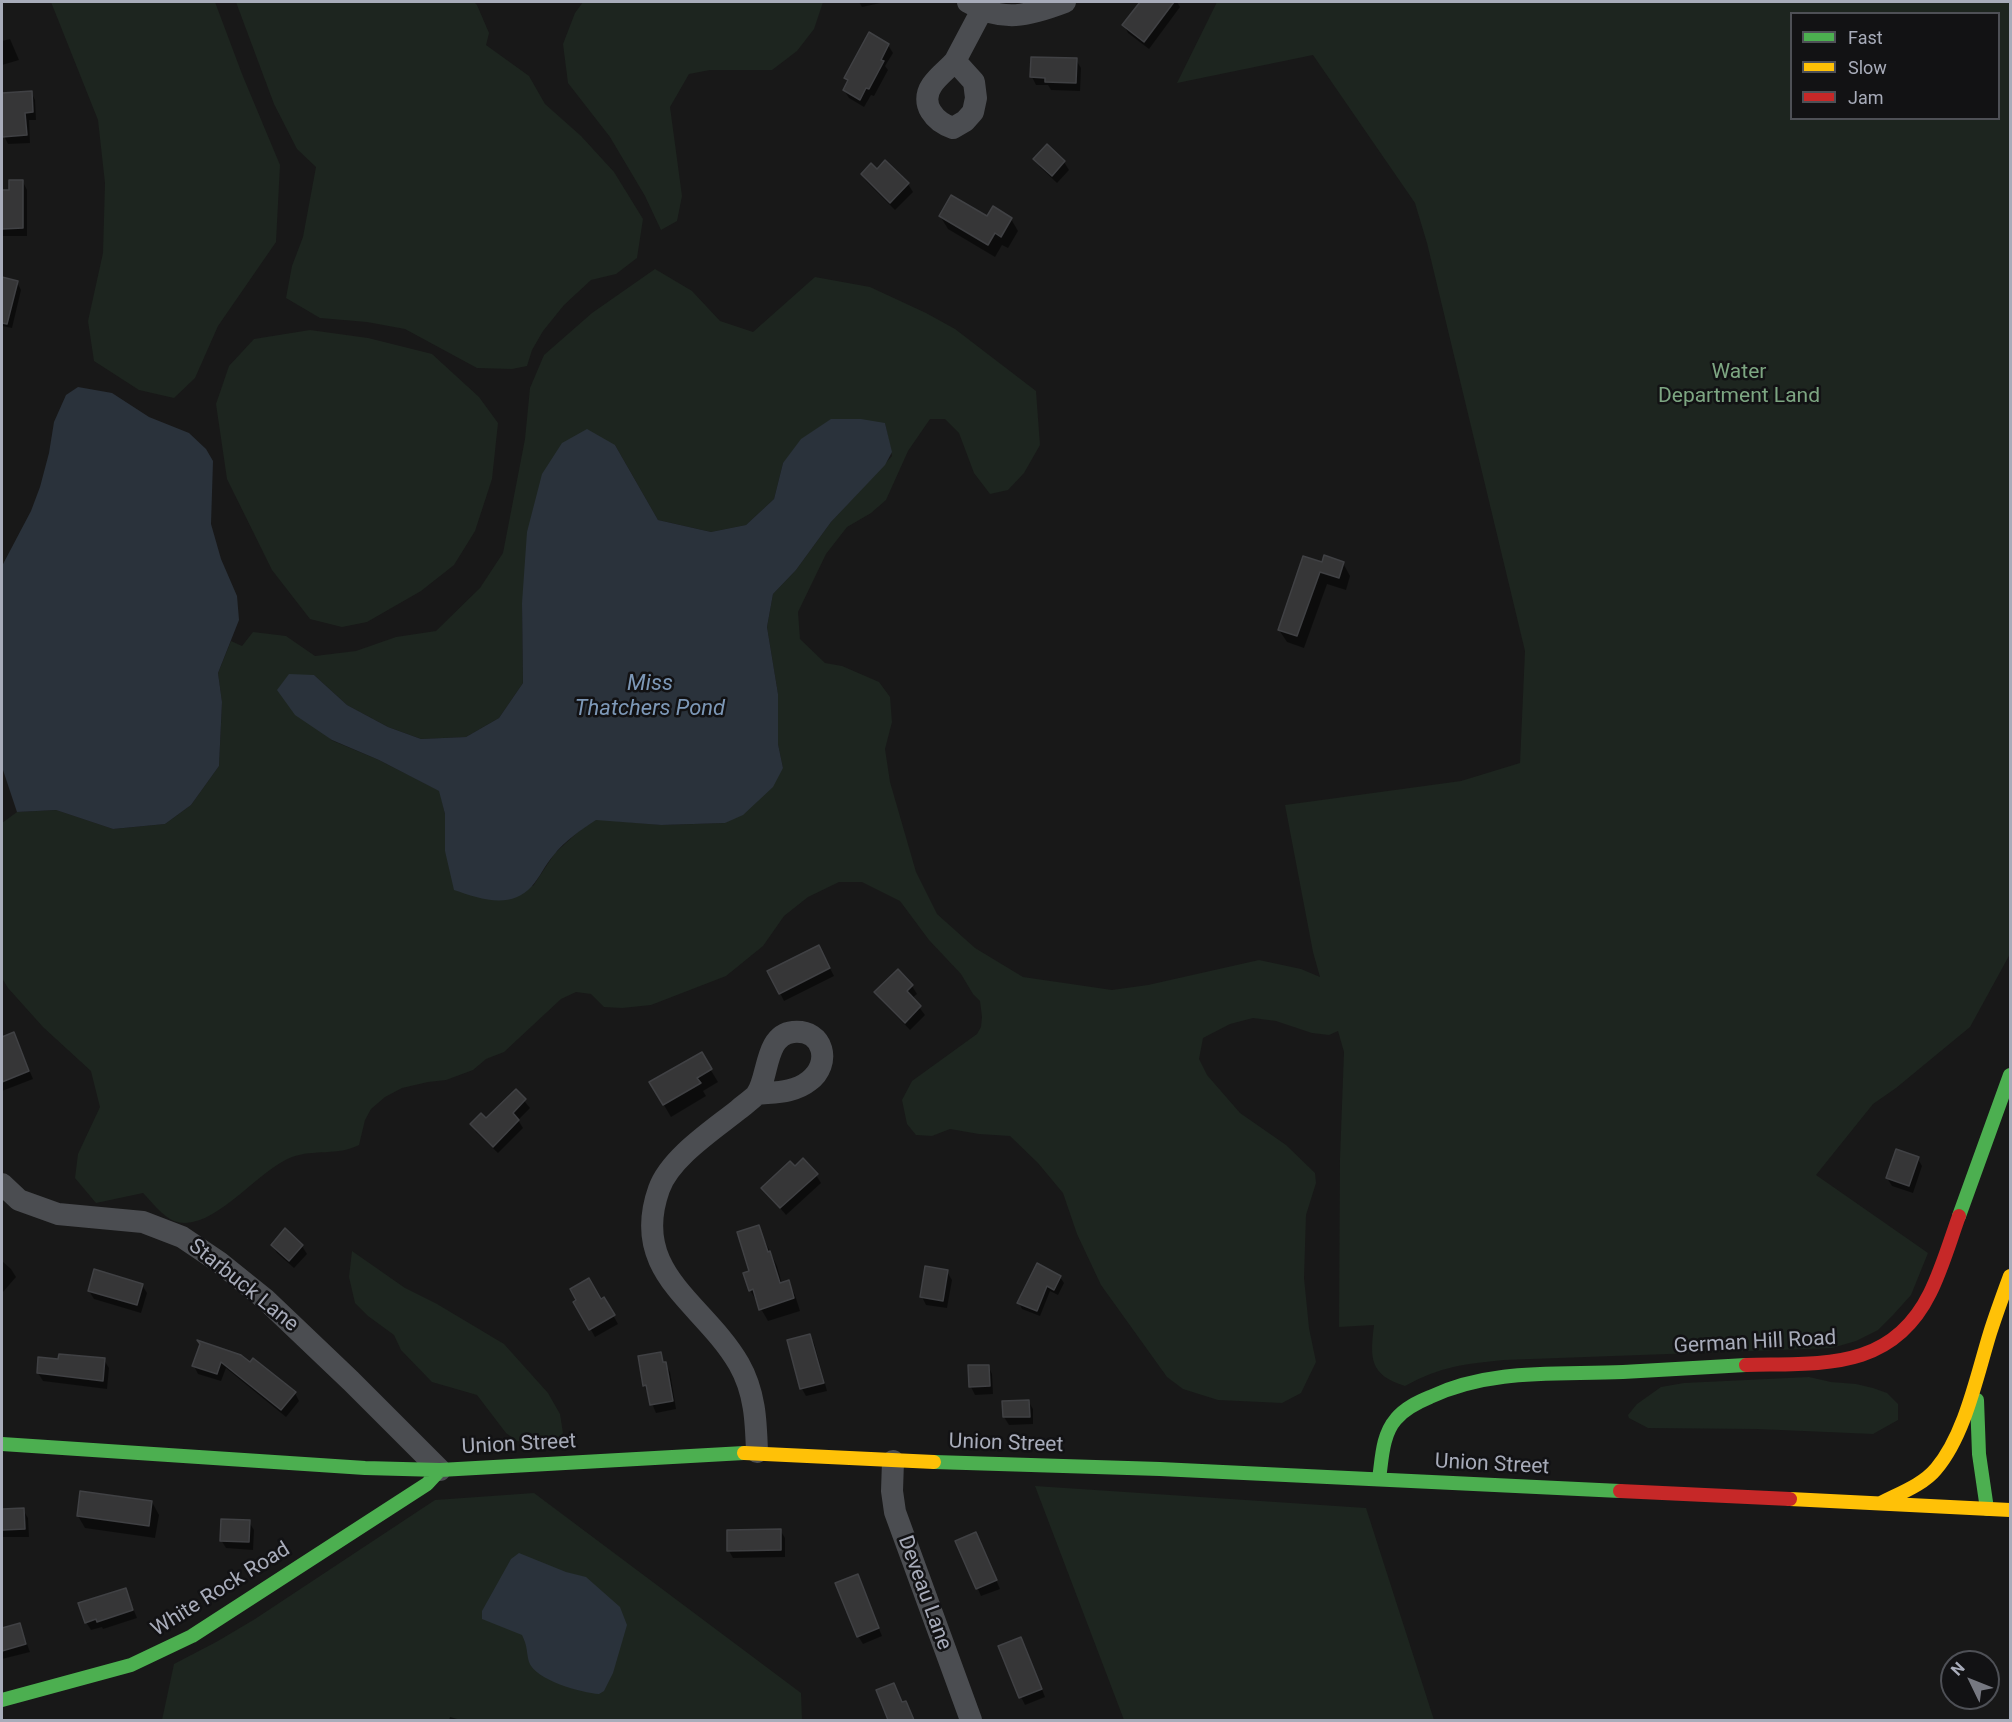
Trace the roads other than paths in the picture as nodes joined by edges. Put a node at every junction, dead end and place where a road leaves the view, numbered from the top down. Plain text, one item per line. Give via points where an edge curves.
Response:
1 (1065, 2) edge
2 (975, 6) edge
3 (955, 61) dead end
4 (2010, 1075) edge
5 (757, 1094) dead end
6 (2, 1184) edge
7 (2010, 1276) edge
8 (1977, 1383) junction
9 (2, 1444) edge
10 (757, 1452) junction
11 (893, 1461) junction
12 (440, 1470) junction
13 (1379, 1479) junction
14 (1881, 1503) junction
15 (1987, 1509) junction
16 (2010, 1510) edge
17 (2, 1700) edge
18 (971, 1720) edge

1 - 2 street via 1009,16
2 - 3 street
4 - 13 main road, German Hill Road via 1931,1292 1917,1317 1894,1340 1872,1352 1825,1365 1541,1372 1463,1383 1406,1408 1394,1421 1386,1438
5 - 10 street via 670,1169 659,1188 652,1233 663,1272 722,1339 740,1366 756,1413
6 - 12 street, Starbuck Lane via 19,1200 58,1214 143,1222 182,1237 265,1299
7 - 8 main road
8 - 14 main road via 1955,1438 1935,1471
8 - 15 main road via 1977,1447
9 - 12 main road, Union Street
10 - 11 main road, Union Street
10 - 12 main road, Union Street
11 - 13 main road, Union Street
11 - 18 street, Deveau Lane via 895,1512
12 - 17 main road, White Rock Road via 427,1484 164,1651 131,1665
13 - 14 main road, Union Street
14 - 15 main road, Union Street
15 - 16 main road, Union Street

